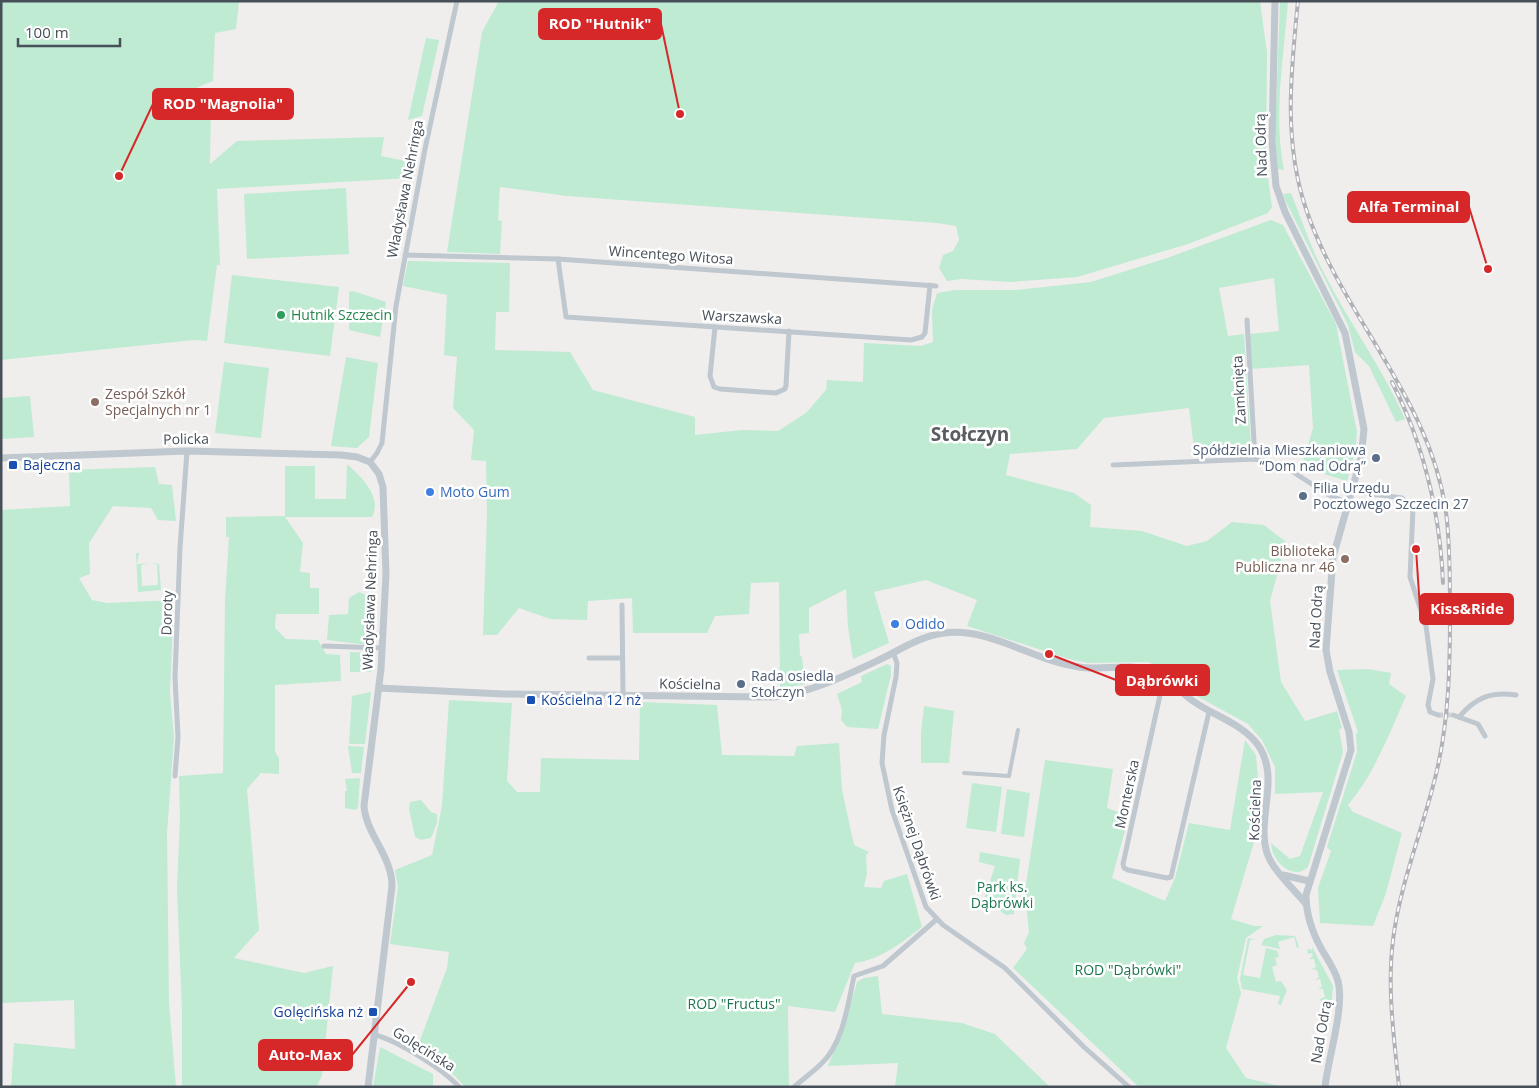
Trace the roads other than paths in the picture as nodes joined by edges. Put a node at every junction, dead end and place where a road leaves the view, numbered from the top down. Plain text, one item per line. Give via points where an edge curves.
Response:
1 (457, 1) edge
2 (1275, 1) edge
3 (405, 254) junction
4 (558, 259) junction
5 (930, 285) junction
6 (936, 286) dead end
7 (1247, 320) dead end
8 (715, 327) junction
9 (789, 331) junction
10 (187, 450) junction
11 (1, 458) edge
12 (1254, 459) junction
13 (370, 462) junction
14 (1113, 465) dead end
15 (1352, 491) junction
16 (1348, 502) junction
17 (622, 605) dead end
18 (324, 646) dead end
19 (382, 648) junction
20 (893, 652) junction
21 (589, 658) dead end
22 (622, 658) junction
23 (1164, 677) junction
24 (379, 688) junction
25 (623, 695) junction
26 (1516, 695) dead end
27 (1209, 712) junction
28 (1438, 715) dead end
29 (1018, 730) dead end
30 (1485, 736) dead end
31 (964, 773) dead end
32 (175, 776) dead end
33 (1281, 873) junction
34 (1309, 881) junction
35 (1306, 904) junction
36 (937, 919) junction
37 (375, 1034) junction
38 (368, 1087) edge
39 (460, 1087) edge
40 (794, 1087) edge
41 (1129, 1087) edge
42 (1324, 1087) edge

1 - 3 street, Władysława Nehringa
2 - 15 street, Nad Odrą via 1274,172 1285,212 1345,333 1364,434
3 - 4 street, Wincentego Witosa
3 - 13 street, Władysława Nehringa via 396,306 382,443
4 - 5 street, Wincentego Witosa
4 - 8 street, Warszawska via 566,317
5 - 6 street, Wincentego Witosa
5 - 9 street, Warszawska via 926,333 916,340
7 - 12 street, Zamknięta
8 - 9 street, Warszawska
8 - 9 street via 710,376 714,387 776,393 786,385
10 - 11 street, Policka
10 - 13 street, Policka via 341,455
10 - 32 street, Doroty via 175,677 178,737
12 - 14 street
12 - 16 street via 1284,466 1327,494
13 - 19 street, Władysława Nehringa via 383,487 386,574
15 - 16 street, Nad Odrą
15 - 28 street via 1402,498 1413,508 1410,579 1426,626 1433,684 1428,707 1430,712
16 - 34 street, Nad Odrą via 1333,556 1326,650 1351,750
17 - 22 street
18 - 19 street
19 - 24 street, Władysława Nehringa
20 - 23 street, Kościelna via 930,636 963,633 993,639 1070,666 1140,668
20 - 25 street, Kościelna via 857,670 793,694 758,698
20 - 36 street, Księżnej Dąbrówki via 896,677 884,735 884,774 918,890 926,907
21 - 22 street
22 - 25 street
23 - 27 street, Kościelna
23 - 27 street, Monterska via 1123,864 1128,870 1170,877
24 - 25 street, Kościelna
24 - 37 street, Władysława Nehringa via 364,808 388,866 392,886
26 - 30 street via 1506,693 1481,697 1456,716 1478,724
27 - 33 street, Kościelna via 1241,729 1264,754 1269,779 1266,844 1270,858
29 - 31 street via 1009,776
33 - 34 street via 1291,879
33 - 35 street, Kościelna
34 - 35 street, Nad Odrą
35 - 42 street, Nad Odrą via 1315,935 1336,974 1340,991
36 - 40 street, Księżnej Dąbrówki via 883,966 854,976 844,1019 832,1050 822,1064
36 - 41 street, Księżnej Dąbrówki via 1005,968
37 - 38 street, Władysława Nehringa
37 - 39 street, Golęcińska via 434,1066

